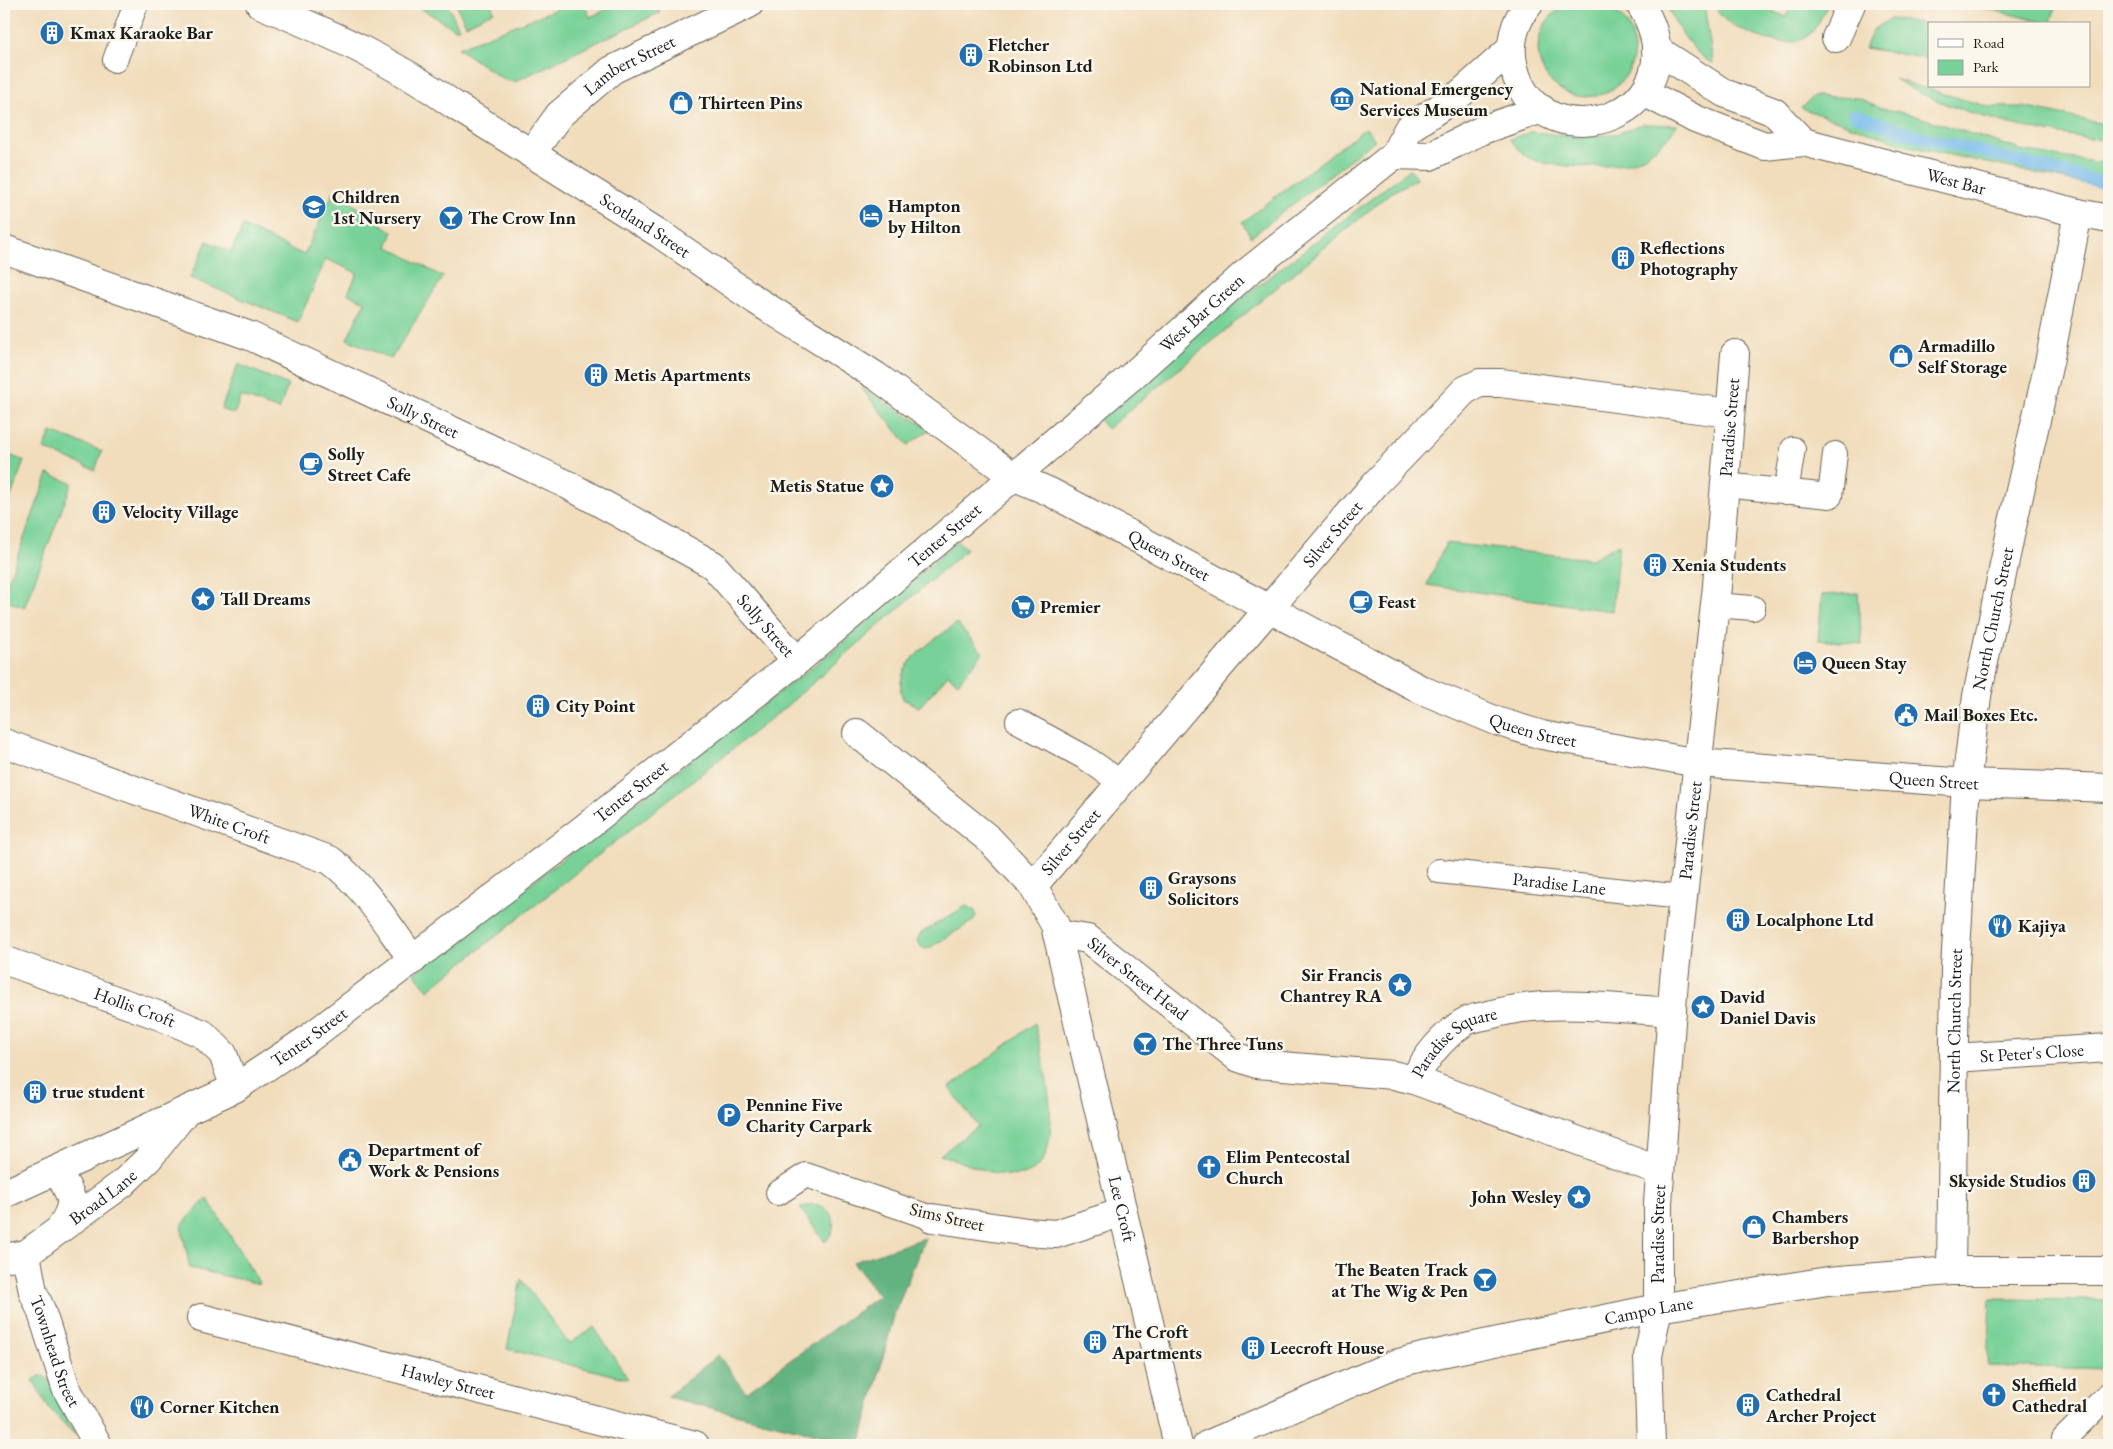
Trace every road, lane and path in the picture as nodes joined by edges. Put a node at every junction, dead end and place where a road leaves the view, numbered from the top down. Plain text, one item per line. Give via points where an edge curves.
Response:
1 (136, 4) edge
2 (260, 4) edge
3 (749, 4) edge
4 (1528, 4) edge
5 (1640, 4) edge
6 (1851, 4) edge
7 (1836, 38) dead end
8 (1511, 49) junction
9 (1656, 49) junction
10 (115, 60) dead end
11 (1644, 92) junction
12 (1542, 109) junction
13 (1803, 142) junction
14 (530, 154) junction
15 (1394, 154) junction
16 (2078, 213) junction
17 (2109, 219) edge
18 (4, 249) edge
19 (1735, 354) dead end
20 (1729, 413) junction
21 (1793, 449) dead end
22 (1835, 454) dead end
23 (1013, 476) junction
24 (1724, 485) junction
25 (1786, 492) junction
26 (1714, 605) junction
27 (1269, 608) junction
28 (1753, 608) dead end
29 (797, 661) junction
30 (1018, 721) dead end
31 (857, 733) dead end
32 (4, 743) edge
33 (1698, 763) junction
34 (1120, 782) junction
35 (1966, 783) junction
36 (2109, 788) edge
37 (1439, 871) dead end
38 (1033, 886) junction
39 (1682, 897) junction
40 (1057, 934) junction
41 (4, 960) edge
42 (413, 960) junction
43 (1066, 974) joint
44 (1672, 1012) junction
45 (2109, 1048) edge
46 (1954, 1058) junction
47 (1414, 1080) junction
48 (235, 1088) junction
49 (185, 1112) junction
50 (57, 1170) junction
51 (1660, 1171) junction
52 (778, 1193) dead end
53 (4, 1194) edge
54 (1123, 1212) junction
55 (932, 1218) joint
56 (60, 1229) junction
57 (15, 1256) edge
58 (1951, 1271) junction
59 (2109, 1271) edge
60 (1658, 1308) junction
61 (201, 1318) dead end
62 (2109, 1394) edge
63 (98, 1445) edge
64 (694, 1445) edge
65 (1178, 1445) edge
66 (1207, 1445) edge
67 (1651, 1445) edge
68 (2064, 1445) edge

1 - 10 lane
2 - 14 street, Scotland Street via 388,63
3 - 14 street, Lambert Street via 612,70 559,115
4 - 8 street via 1516,23
5 - 9 street via 1655,34
6 - 7 street
8 - 12 street via 1516,76 1531,100
8 - 15 street, West Bar Green via 1460,94 1408,129
9 - 11 street via 1653,72
9 - 13 street via 1724,93 1774,112
11 - 12 street via 1629,107 1608,119 1568,121
11 - 13 street, West Bar via 1695,119 1765,146
12 - 15 street via 1482,130 1430,156
13 - 16 street, West Bar
14 - 23 street, Scotland Street via 660,234 757,301 876,376
15 - 23 street, West Bar Green via 1245,274 1132,376
16 - 17 street, West Bar
16 - 35 street, North Church Street via 1977,696
18 - 29 street, Solly Street via 250,336 568,485 713,565
19 - 20 street, Paradise Street
20 - 24 street, Paradise Street
20 - 27 street, Silver Street via 1501,383 1480,383 1465,390 1376,484
21 - 25 lane
22 - 25 lane via 1830,496
23 - 27 street, Queen Street
23 - 29 street, Tenter Street
24 - 25 lane
24 - 26 street, Paradise Street
26 - 28 lane
26 - 33 street, Paradise Street
27 - 33 street, Queen Street via 1422,690 1499,722 1542,735
27 - 34 street, Silver Street
29 - 42 street, Tenter Street
30 - 34 lane via 1086,758
31 - 38 street, Silver Street Head via 990,840
32 - 42 street, White Croft via 330,860 348,874 367,896
33 - 35 street, Queen Street
33 - 39 street, Paradise Street
34 - 38 street, Silver Street
35 - 36 street, Queen Street
35 - 46 street, North Church Street via 1955,968
37 - 39 lane, Paradise Lane
38 - 40 street, Silver Street Head via 1055,924
39 - 44 street, Paradise Street
40 - 43 street, Silver Street Head
40 - 47 street, Silver Street Head via 1088,939 1237,1057 1257,1064 1393,1075
41 - 48 street, Hollis Croft via 203,1034 223,1054
42 - 48 street, Tenter Street via 308,1039
43 - 54 street, Lee Croft
44 - 47 street, Paradise Square via 1565,1004 1499,1012 1465,1021 1442,1040
44 - 51 street, Paradise Street
45 - 46 street, St Peter's Close
46 - 58 street, North Church Street
47 - 51 street, Paradise Square
48 - 49 street, Broad Lane
49 - 50 street, Broad Lane
49 - 56 street, Broad Lane via 148,1159 122,1184
50 - 53 street, Broad Lane
50 - 56 street via 71,1197 72,1210
51 - 60 street, Paradise Street
52 - 55 lane, Sims Street via 806,1175
54 - 55 street, Sims Street via 1056,1234
54 - 65 street, Lee Croft
56 - 57 street, Broad Lane
57 - 63 street, Townhead Street via 41,1310 66,1388
58 - 59 street, Campo Lane
58 - 60 street, Campo Lane via 1828,1282
60 - 66 street, Campo Lane via 1395,1364
60 - 67 street, Paradise Street via 1648,1356
61 - 64 street, Hawley Street
62 - 68 lane via 2064,1439

